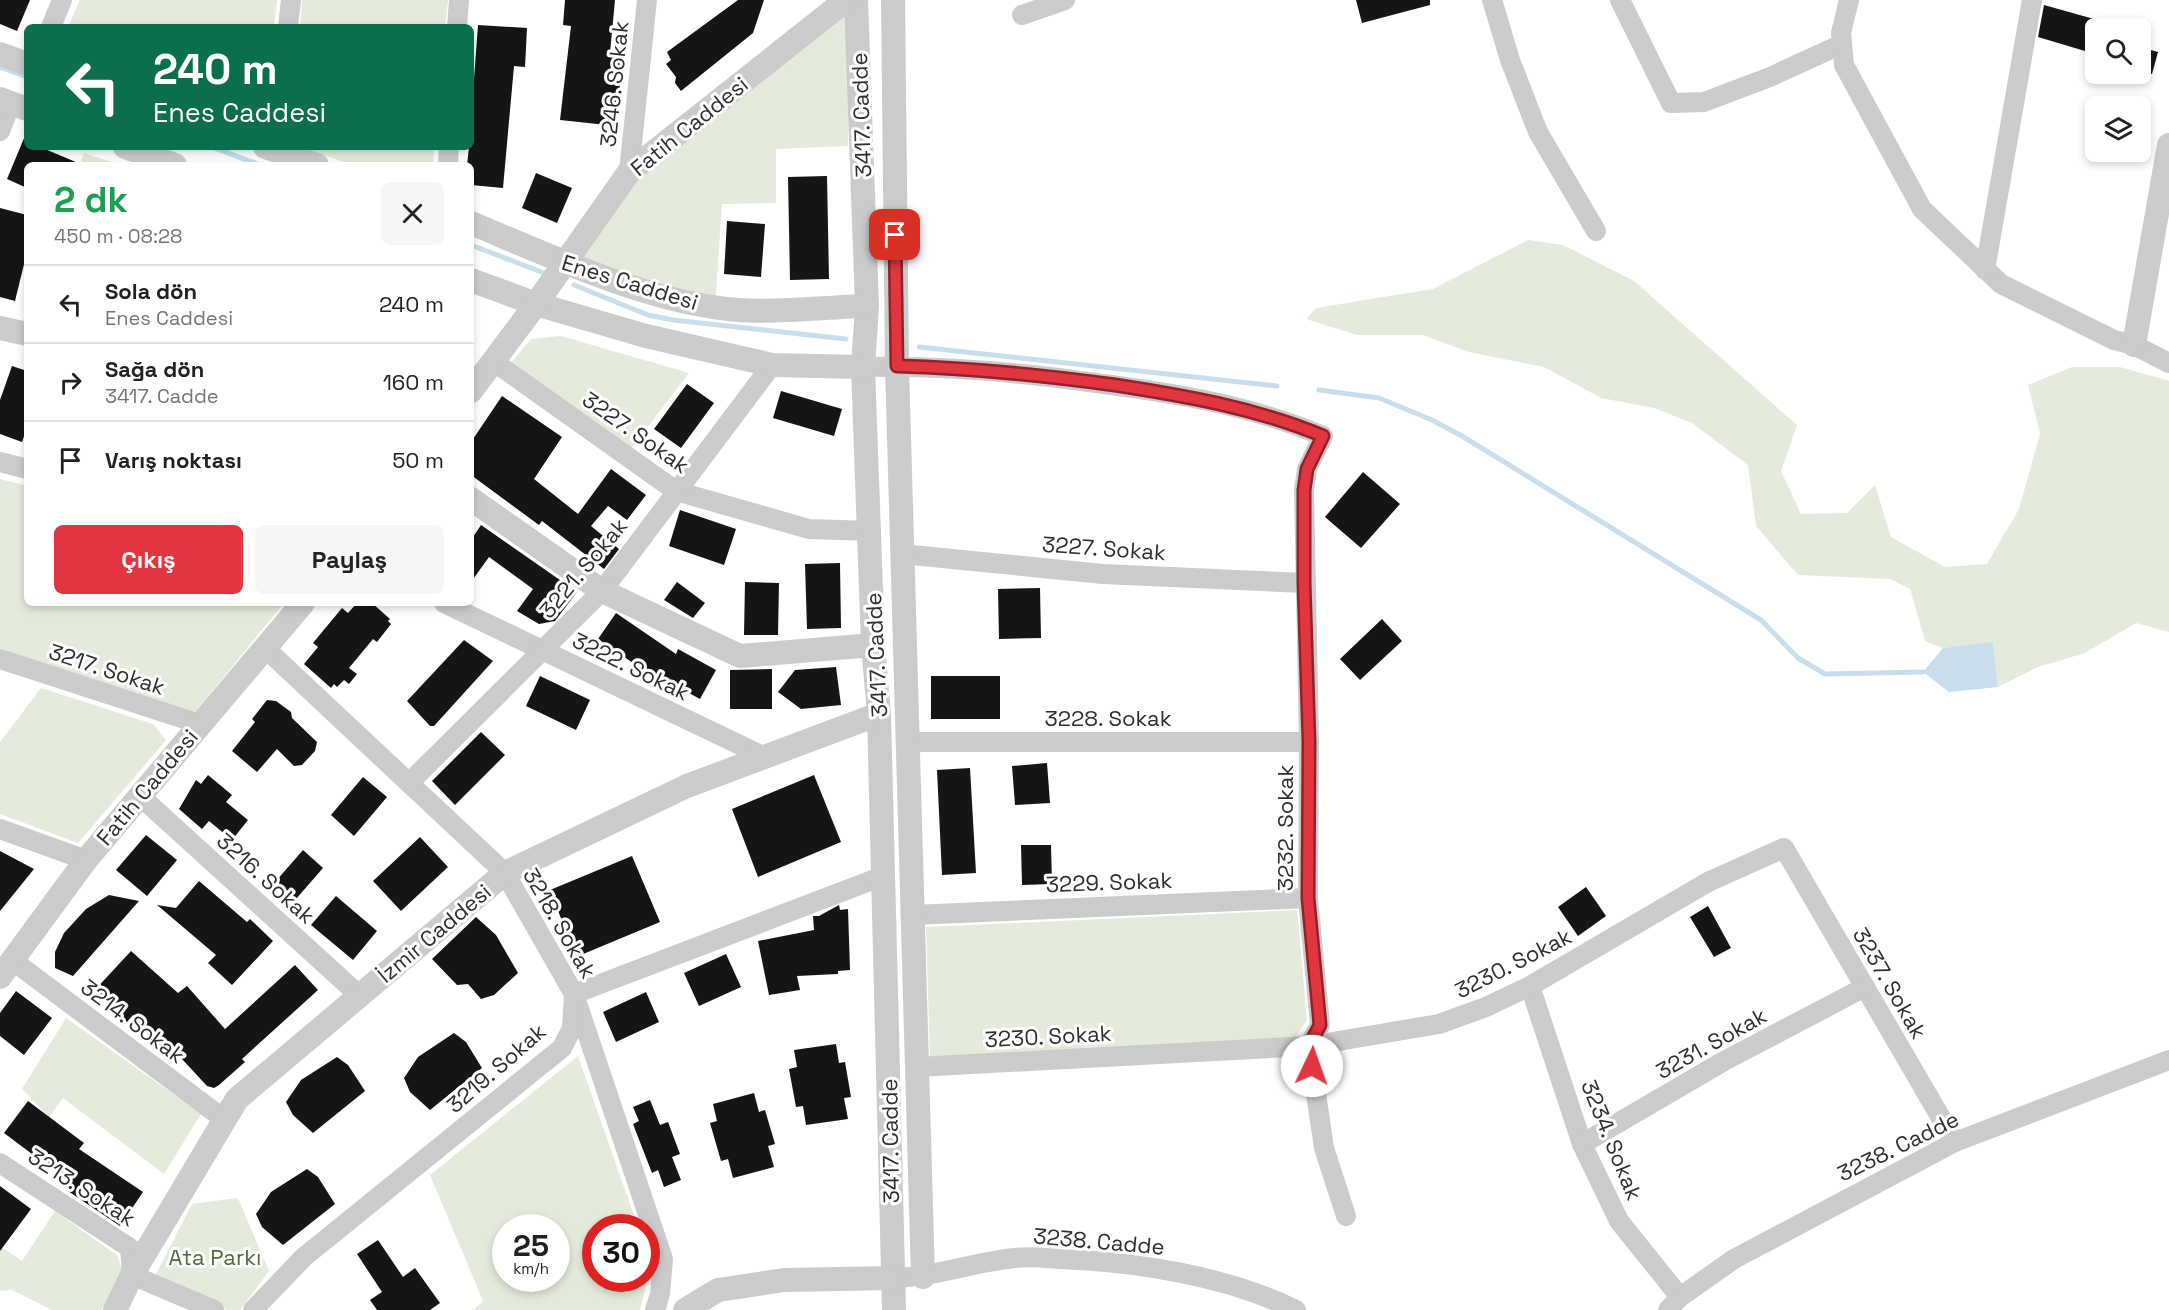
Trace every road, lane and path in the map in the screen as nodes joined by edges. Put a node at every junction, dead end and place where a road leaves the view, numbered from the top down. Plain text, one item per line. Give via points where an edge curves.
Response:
1 (62, 0) edge
2 (291, 0) edge
3 (459, 0) edge
4 (646, 0) edge
5 (846, 0) edge
6 (856, 0) edge
7 (893, 0) edge
8 (1065, 0) edge
9 (1492, 0) edge
10 (1620, 0) edge
11 (1849, 0) edge
12 (2032, 0) edge
13 (1022, 15) dead end
14 (52, 24) edge
15 (288, 24) edge
16 (457, 24) edge
17 (1842, 38) junction
18 (0, 54) edge
19 (24, 63) edge
20 (13, 104) edge
21 (0, 131) edge
22 (2169, 145) edge
23 (276, 150) edge
24 (138, 156) edge
25 (163, 162) edge
26 (309, 162) edge
27 (629, 172) junction
28 (474, 224) edge
29 (1596, 231) dead end
30 (566, 263) junction
31 (1985, 270) junction
32 (474, 281) edge
33 (536, 304) junction
34 (896, 305) junction
35 (867, 306) junction
36 (0, 328) edge
37 (24, 333) edge
38 (2134, 345) junction
39 (493, 361) junction
40 (2169, 363) edge
41 (772, 365) junction
42 (897, 366) junction
43 (863, 367) junction
44 (474, 387) edge
45 (0, 462) edge
46 (24, 469) edge
47 (676, 491) junction
48 (474, 501) edge
49 (871, 531) junction
50 (902, 554) junction
51 (1304, 583) junction
52 (602, 591) junction
53 (300, 606) edge
54 (450, 606) edge
55 (873, 645) junction
56 (265, 648) junction
57 (543, 651) junction
58 (0, 659) edge
59 (879, 714) junction
60 (200, 724) junction
61 (907, 742) junction
62 (1309, 742) junction
63 (765, 757) junction
64 (409, 783) junction
65 (140, 796) junction
66 (0, 829) edge
67 (1784, 848) joint
68 (86, 860) junction
69 (505, 873) junction
70 (883, 876) junction
71 (1308, 898) junction
72 (912, 915) junction
73 (6, 969) edge
74 (1530, 986) junction
75 (1865, 987) junction
76 (574, 994) junction
77 (360, 996) junction
78 (1309, 1046) junction
79 (2169, 1060) edge
80 (917, 1067) junction
81 (225, 1120) junction
82 (1955, 1142) junction
83 (1582, 1144) junction
84 (0, 1163) edge
85 (1346, 1216) dead end
86 (132, 1275) junction
87 (923, 1277) junction
88 (893, 1278) junction
89 (1674, 1303) edge
90 (115, 1310) edge
91 (214, 1310) edge
92 (253, 1310) edge
93 (655, 1310) edge
94 (685, 1310) edge
95 (894, 1310) edge
96 (1296, 1310) edge

1 - 14 street
2 - 15 street
3 - 16 street
4 - 27 street, 3246. Sokak
5 - 27 street, Fatih Caddesi
6 - 35 street, 3417. Cadde
7 - 34 street, 3417. Cadde
8 - 13 street
9 - 29 street via 1538,132
10 - 17 street via 1671,104 1704,102 1770,77
11 - 17 street
12 - 31 street
17 - 31 street via 1844,65 1922,209
18 - 19 street
20 - 21 street
22 - 38 street
23 - 26 street
24 - 25 street
27 - 30 street, Fatih Caddesi
28 - 30 street, Enes Caddesi
30 - 33 street, Fatih Caddesi
30 - 35 street, Enes Caddesi via 675,300 715,307 741,310
31 - 38 street via 2001,284 2114,340
32 - 33 street, Enes Caddesi
33 - 39 street, Fatih Caddesi
33 - 41 street, Enes Caddesi via 646,336
34 - 35 street
34 - 42 street, 3417. Cadde
35 - 43 street, 3417. Cadde
36 - 37 street
38 - 40 street
39 - 44 street, Fatih Caddesi
39 - 47 street, 3227. Sokak
41 - 43 street, Enes Caddesi
41 - 47 street, 3221. Sokak
42 - 43 street
42 - 50 street, 3417. Cadde
42 - 51 street, 3232. Sokak via 968,368 1181,394 1292,423 1323,436 1307,469 1304,490
43 - 49 street, 3417. Cadde
45 - 46 street
47 - 49 street, 3227. Sokak via 809,529
47 - 52 street, 3221. Sokak
48 - 52 street
49 - 55 street, 3417. Cadde
50 - 51 street, 3227. Sokak via 1102,574
50 - 61 street, 3417. Cadde
51 - 62 street, 3232. Sokak
52 - 55 street via 740,656
52 - 57 street, 3221. Sokak
53 - 56 street, Fatih Caddesi
54 - 57 street, 3222. Sokak
55 - 59 street, 3417. Cadde
56 - 60 street, Fatih Caddesi
56 - 64 street, 3218. Sokak
57 - 63 street, 3222. Sokak
57 - 64 street, 3221. Sokak
58 - 60 street, 3217. Sokak
59 - 63 street, İzmir Caddesi
59 - 70 street, 3417. Cadde
60 - 65 street, Fatih Caddesi
61 - 62 street, 3228. Sokak
61 - 72 street, 3417. Cadde
62 - 71 street, 3232. Sokak
63 - 69 street, İzmir Caddesi via 687,786
64 - 69 street, 3218. Sokak
65 - 68 street, Fatih Caddesi
65 - 77 street, 3216. Sokak
66 - 68 street
67 - 74 street, 3230. Sokak via 1708,882
67 - 75 street, 3237. Sokak
68 - 73 street, Fatih Caddesi
69 - 76 street, 3218. Sokak
69 - 77 street, İzmir Caddesi
70 - 76 street
70 - 88 street, 3417. Cadde
71 - 72 street, 3229. Sokak
71 - 78 street, 3232. Sokak via 1320,1025
72 - 80 street, 3417. Cadde
73 - 81 street, 3214. Sokak
74 - 78 street, 3230. Sokak via 1439,1024
74 - 83 street, 3234. Sokak
75 - 82 street, 3237. Sokak
75 - 83 street, 3231. Sokak via 1724,1060
76 - 92 street, 3219. Sokak via 572,1028 562,1048 304,1257
76 - 93 street, 3218. Sokak via 663,1259
77 - 81 street, İzmir Caddesi via 237,1099
78 - 80 street, 3230. Sokak
78 - 85 street, 3232. Sokak via 1323,1148
79 - 82 street, 3238. Cadde
80 - 87 street, 3417. Cadde
81 - 86 street, İzmir Caddesi
82 - 89 street, 3238. Cadde via 1734,1259
83 - 89 street, 3234. Sokak via 1619,1221
84 - 86 street, 3213. Sokak via 130,1248
86 - 90 street, İzmir Caddesi
86 - 91 street
87 - 88 street, 3238. Cadde
87 - 96 street, 3238. Cadde via 1015,1257 1099,1260 1185,1274 1275,1300
88 - 94 street via 784,1280 718,1290
88 - 95 street, 3417. Cadde

